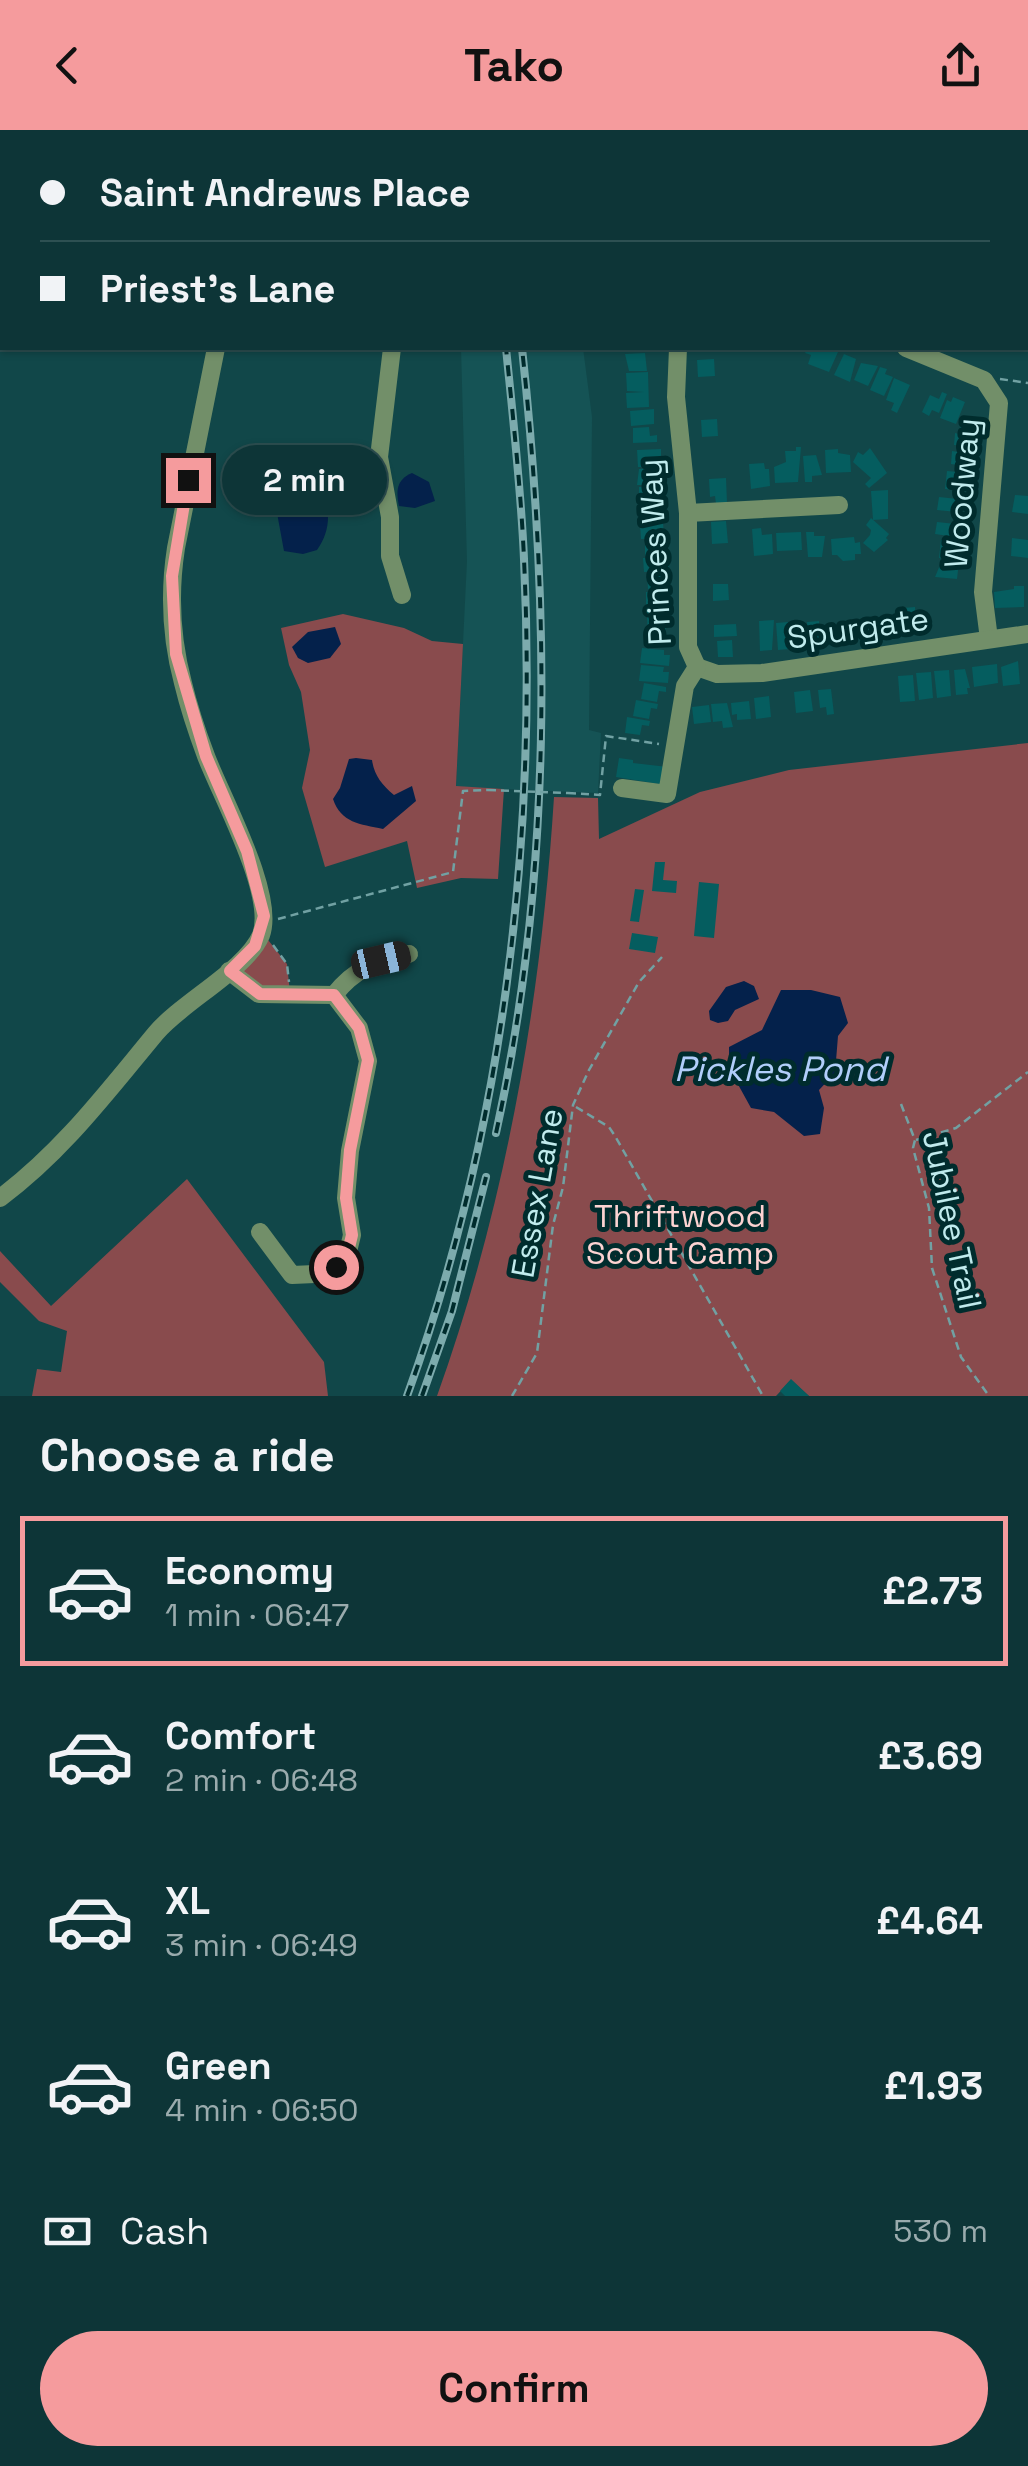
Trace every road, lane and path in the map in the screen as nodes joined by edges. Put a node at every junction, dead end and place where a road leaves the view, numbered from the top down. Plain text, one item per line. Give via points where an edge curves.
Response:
1 (216, 350) edge
2 (392, 350) edge
3 (678, 350) edge
4 (911, 350) edge
5 (984, 380) junction
6 (1028, 383) edge
7 (839, 505) dead end
8 (688, 513) junction
9 (402, 595) dead end
10 (1028, 634) edge
11 (988, 639) junction
12 (697, 667) junction
13 (675, 747) junction
14 (622, 788) dead end
15 (262, 929) junction
16 (409, 954) dead end
17 (662, 957) dead end
18 (230, 971) junction
19 (290, 993) junction
20 (334, 995) junction
21 (1028, 1072) edge
22 (901, 1104) dead end
23 (573, 1105) junction
24 (915, 1140) junction
25 (0, 1198) edge
26 (260, 1232) dead end
27 (512, 1396) edge
28 (763, 1396) edge
29 (989, 1396) edge

1 - 15 street via 176,548 173,627 192,716 247,851
2 - 9 street via 378,457 390,556
3 - 8 street, Princes Way
4 - 5 street, Woodway
5 - 6 path
5 - 11 street, Woodway via 1000,404 983,592
7 - 8 street
8 - 12 street, Princes Way via 688,647
10 - 11 street, Spurgate
11 - 12 street, Spurgate via 762,673 717,674
12 - 13 street, Princes Way via 685,686
13 - 14 street, Princes Way via 668,794
13 - 15 path, bridge via 606,736 600,795 463,791 453,872
15 - 18 street
15 - 19 path via 287,964
16 - 20 street via 359,970
17 - 23 path, Essex Lane via 639,982
18 - 19 street via 260,994
18 - 25 street via 158,1031 96,1108
19 - 20 street
20 - 26 street via 359,1028 368,1060 350,1150 350,1251 336,1267 292,1275
21 - 24 path via 956,1128
22 - 24 path, Jubilee Trail
23 - 27 path, Essex Lane via 537,1353
23 - 28 path via 615,1136
24 - 29 path, Jubilee Trail via 930,1208 932,1268 961,1357

